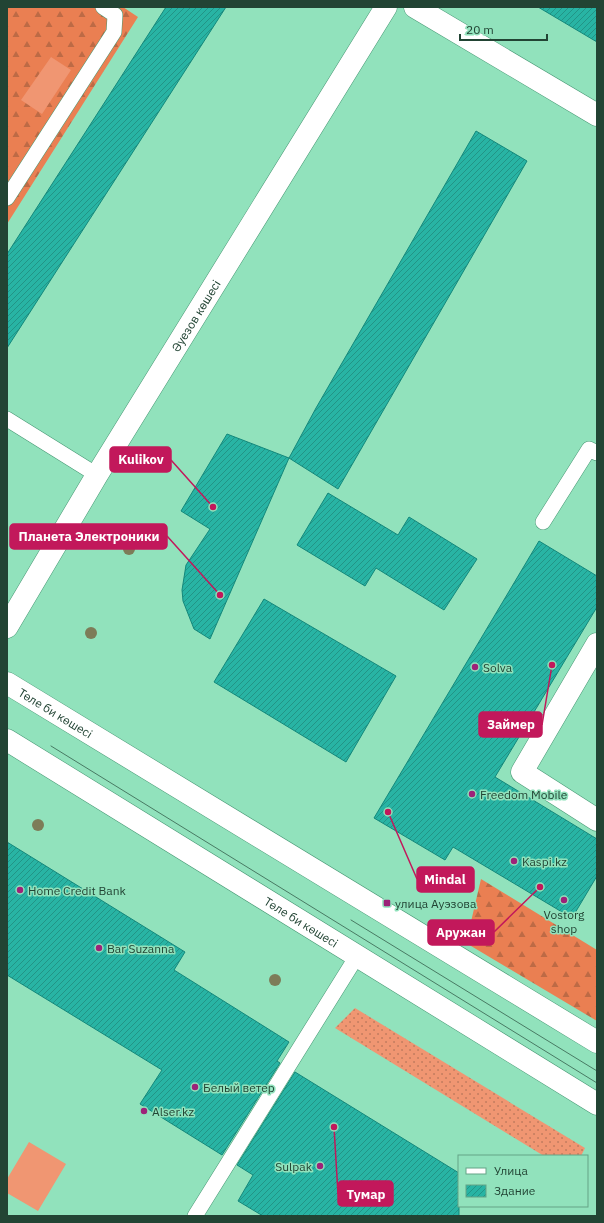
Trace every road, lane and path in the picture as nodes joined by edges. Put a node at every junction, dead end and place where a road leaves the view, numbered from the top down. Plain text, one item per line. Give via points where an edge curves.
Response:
1 (103, 7) edge
2 (386, 7) edge
3 (415, 7) edge
4 (597, 115) edge
5 (7, 198) edge
6 (7, 419) edge
7 (597, 453) edge
8 (97, 475) junction
9 (543, 522) dead end
10 (7, 626) edge
11 (597, 644) edge
12 (7, 683) edge
13 (7, 740) edge
14 (597, 820) edge
15 (357, 956) junction
16 (597, 1042) edge
17 (597, 1104) edge
18 (195, 1216) edge

1 - 5 lane via 115,15 114,32
2 - 8 main road, Әуезов көшесі
3 - 4 main road
6 - 8 lane
7 - 9 lane via 589,449
8 - 10 main road, Әуезов көшесі
11 - 14 main road via 522,772
12 - 16 main road, Төле би көшесі
13 - 15 main road, Төле би көшесі
15 - 17 main road, Төле би көшесі
15 - 18 lane

